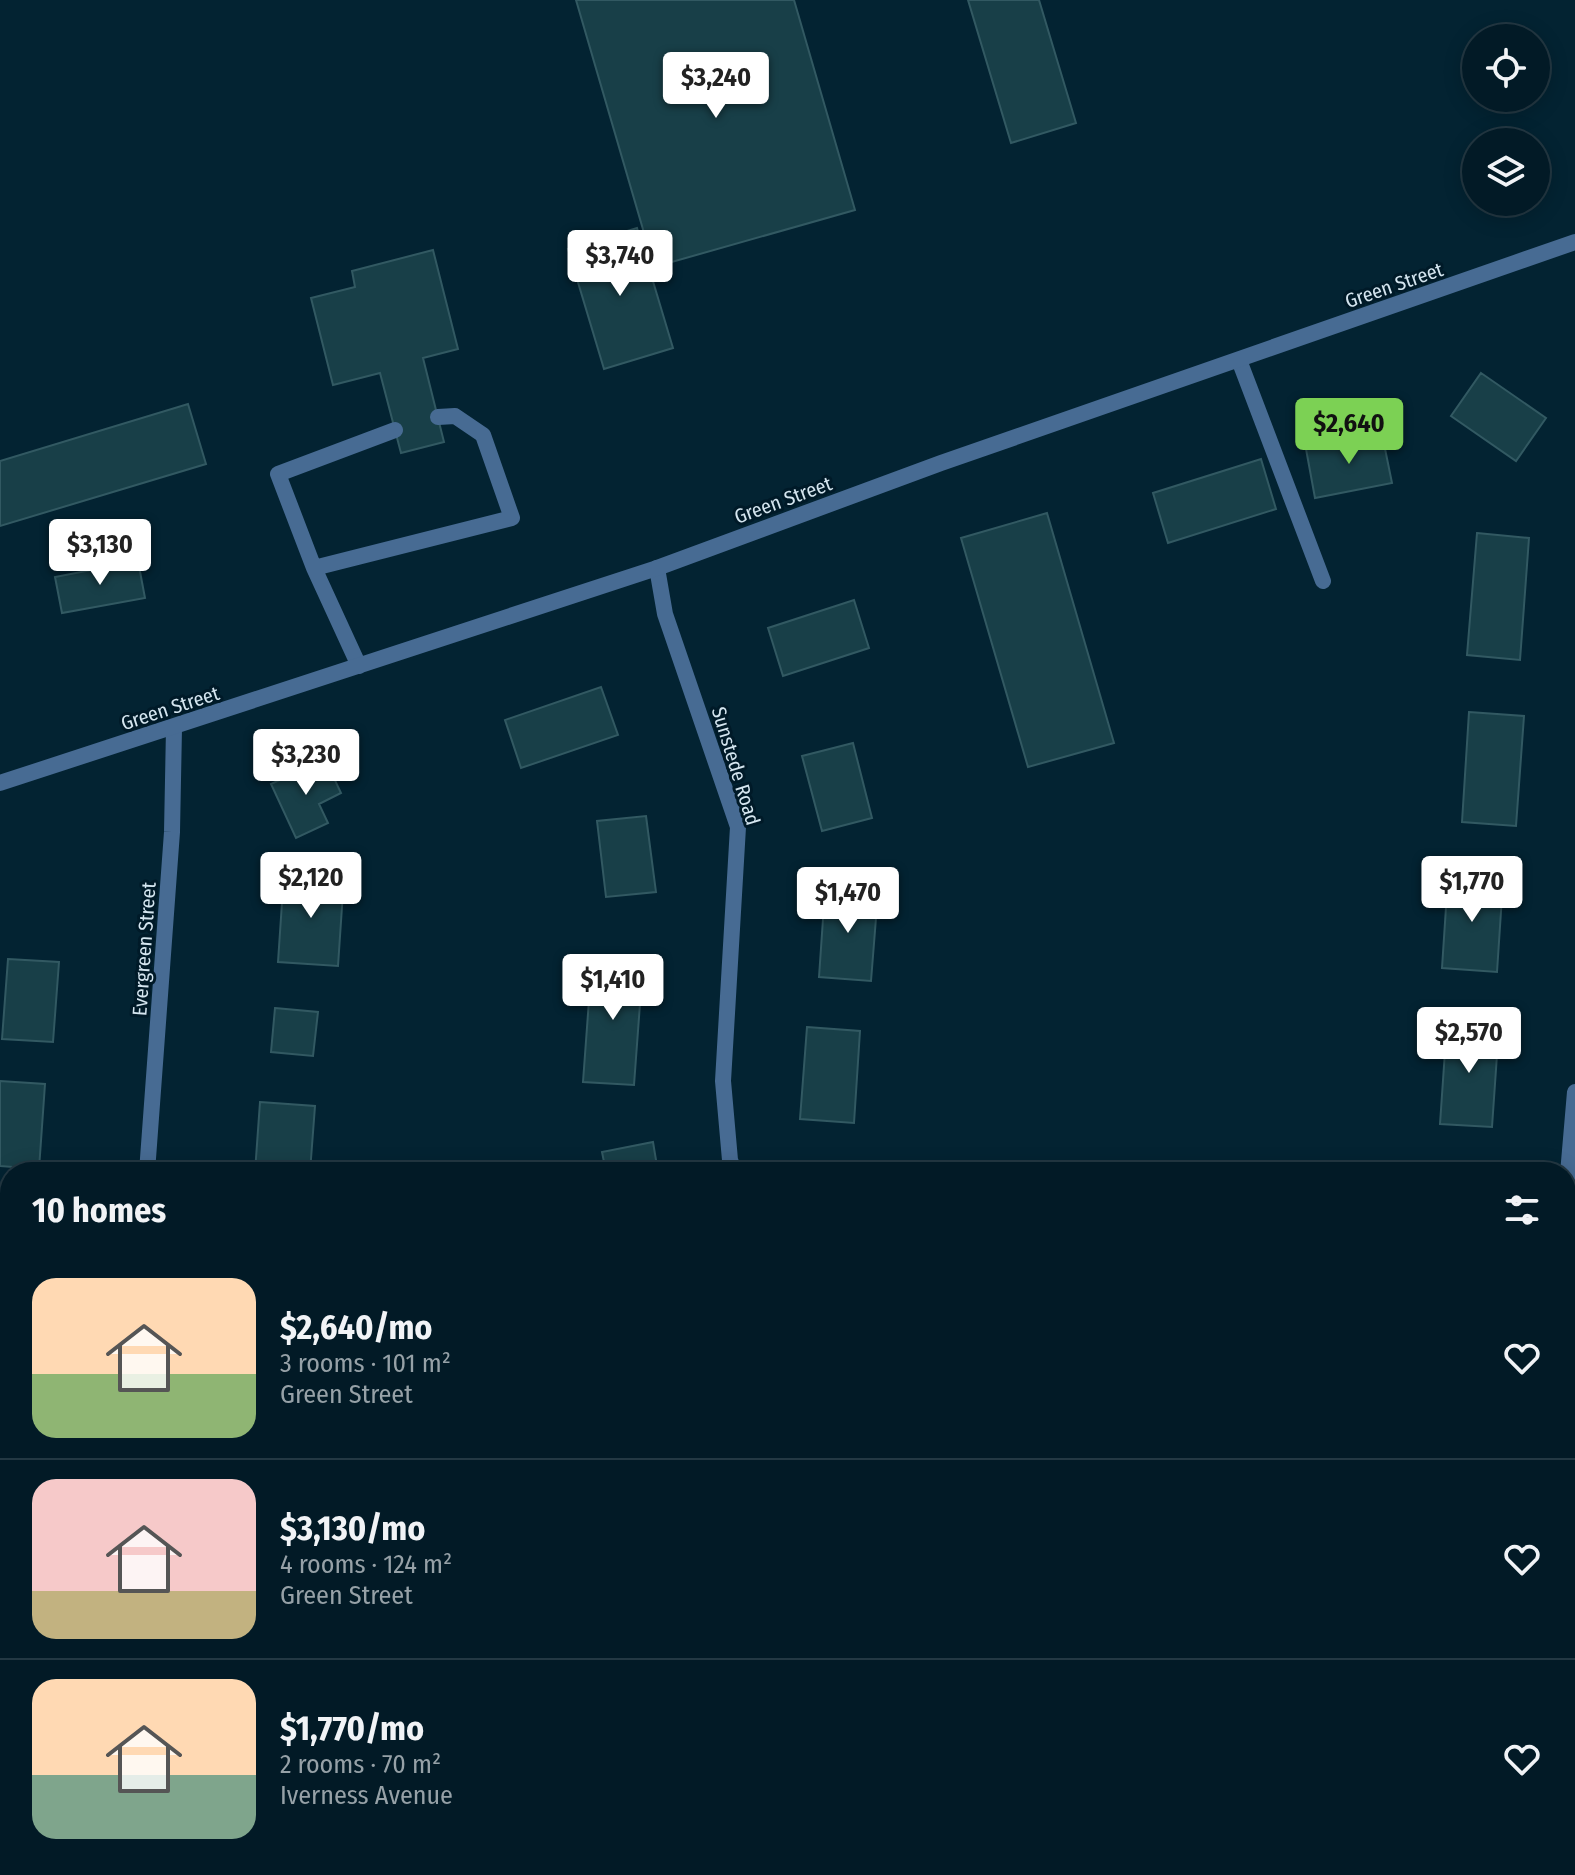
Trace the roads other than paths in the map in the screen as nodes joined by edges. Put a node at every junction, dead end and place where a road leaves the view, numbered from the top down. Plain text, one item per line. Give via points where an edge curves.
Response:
1 (1575, 242) edge
2 (1239, 360) junction
3 (438, 417) dead end
4 (395, 430) dead end
5 (314, 568) junction
6 (657, 568) junction
7 (1323, 581) dead end
8 (359, 666) junction
9 (174, 728) junction
10 (0, 783) edge
11 (1575, 1092) edge
12 (148, 1162) edge
13 (731, 1162) edge
14 (1569, 1162) edge

1 - 2 street, Green Street
2 - 6 street, Green Street
2 - 7 street
3 - 5 street via 455,416 483,435 512,518
4 - 5 street via 278,474
5 - 8 street
6 - 8 street, Green Street
6 - 13 street, Sunstede Road via 665,614 738,827 723,1081
8 - 9 street, Green Street
9 - 10 street, Green Street
9 - 12 street, Evergreen Street via 172,832
11 - 14 street

